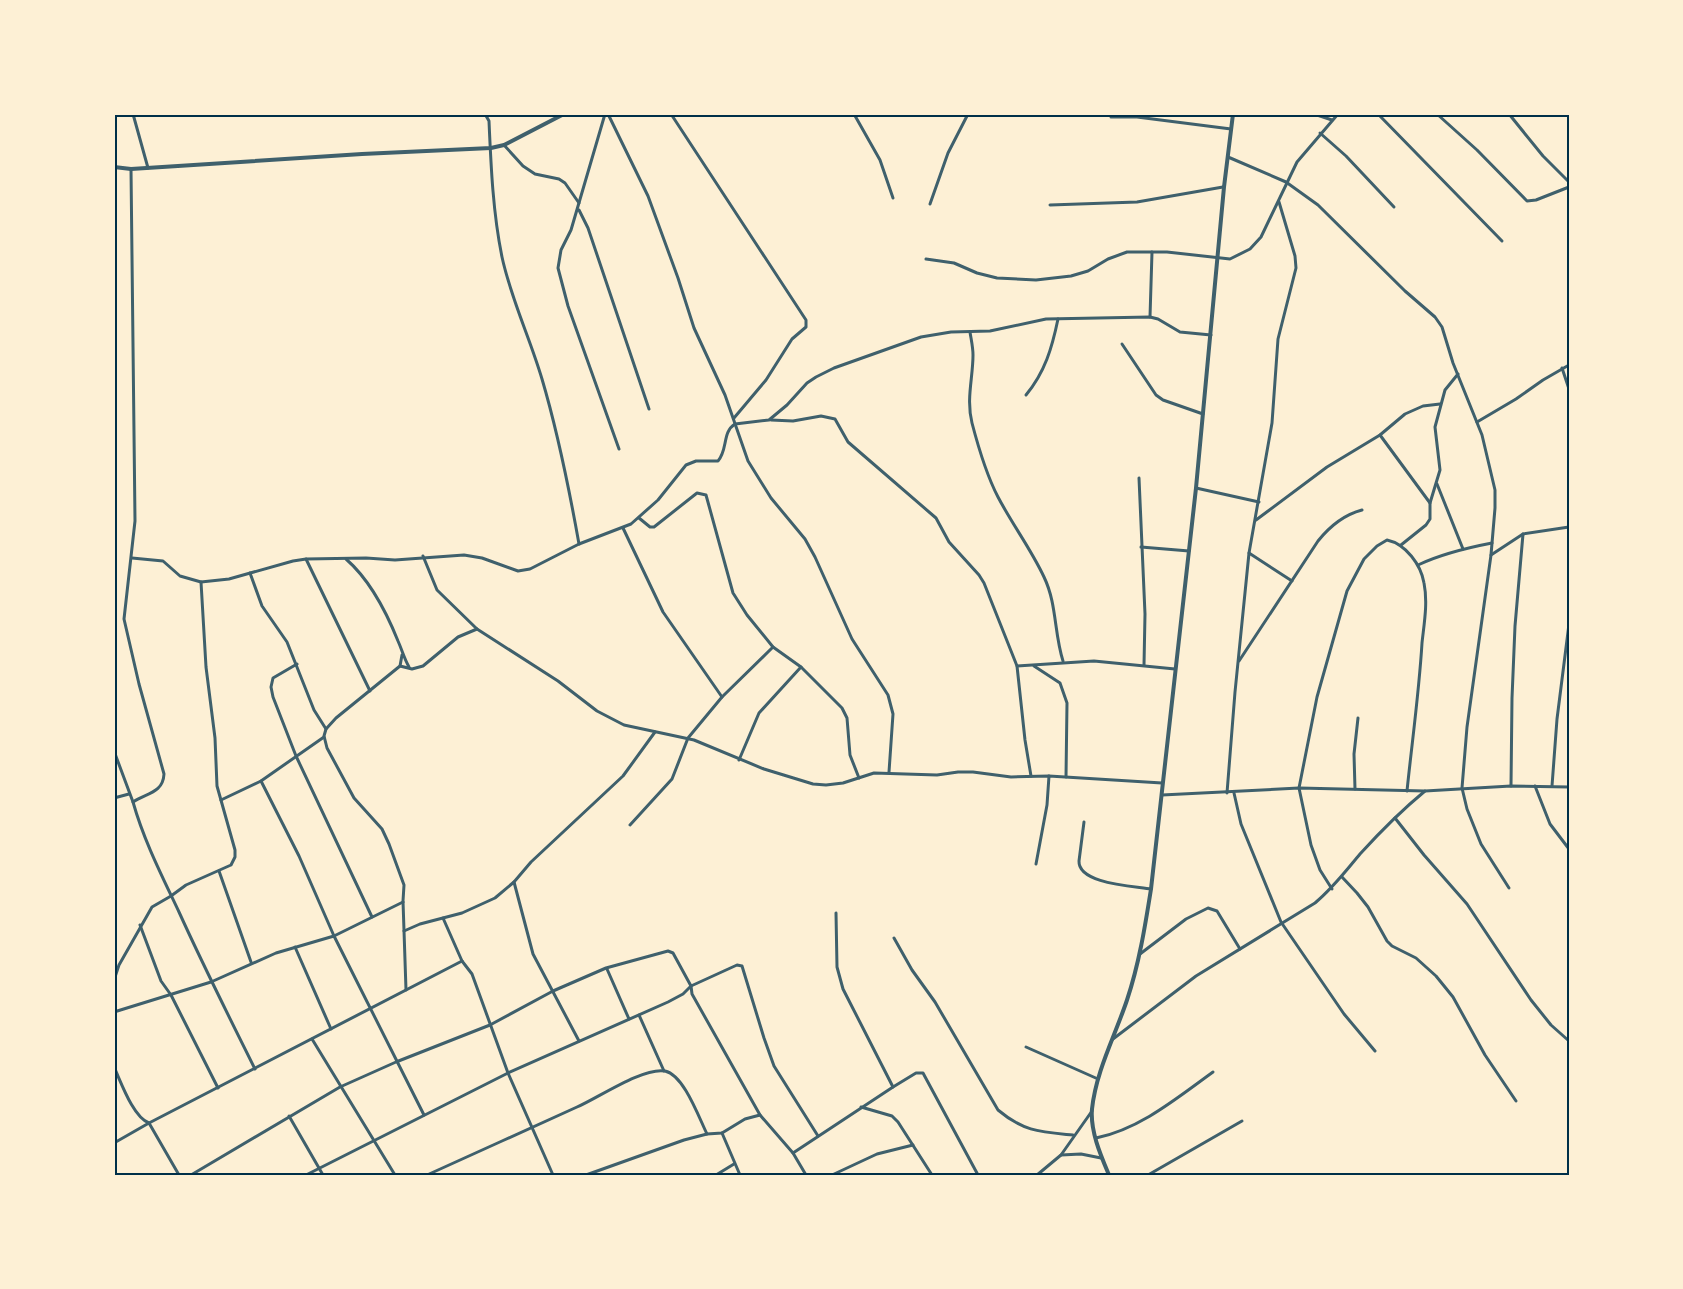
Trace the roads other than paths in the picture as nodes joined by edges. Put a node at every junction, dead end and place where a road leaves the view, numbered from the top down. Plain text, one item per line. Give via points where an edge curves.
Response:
1 (133, 114) edge
2 (485, 114) edge
3 (564, 114) edge
4 (606, 114) edge
5 (671, 114) edge
6 (854, 114) edge
7 (968, 114) edge
8 (1233, 114) edge
9 (1314, 114) edge
10 (1338, 114) edge
11 (1378, 114) edge
12 (1437, 114) edge
13 (1509, 114) edge
14 (1112, 117) dead end
15 (1332, 120) junction
16 (1231, 129) junction
17 (1320, 133) junction
18 (504, 145) junction
19 (490, 148) junction
20 (1228, 157) junction
21 (114, 167) edge
22 (148, 168) junction
23 (132, 169) junction
24 (1286, 182) junction
25 (1569, 185) edge
26 (1224, 187) junction
27 (892, 198) dead end
28 (1279, 202) junction
29 (579, 203) junction
30 (930, 204) dead end
31 (1050, 205) dead end
32 (1394, 207) dead end
33 (578, 209) junction
34 (1502, 241) dead end
35 (1152, 252) junction
36 (926, 259) dead end
37 (1218, 259) junction
38 (1150, 317) junction
39 (1058, 319) junction
40 (970, 332) junction
41 (1211, 335) junction
42 (1122, 344) dead end
43 (1569, 366) edge
44 (1562, 368) junction
45 (1458, 374) junction
46 (1569, 389) edge
47 (1026, 395) dead end
48 (1440, 404) junction
49 (649, 409) dead end
50 (1203, 414) junction
51 (734, 418) junction
52 (769, 420) junction
53 (1478, 422) junction
54 (735, 424) junction
55 (1380, 435) junction
56 (620, 449) dead end
57 (1139, 478) dead end
58 (1437, 484) junction
59 (1196, 488) junction
60 (1259, 502) junction
61 (1430, 503) junction
62 (1362, 510) dead end
63 (639, 518) junction
64 (1256, 520) junction
65 (1569, 527) edge
66 (623, 528) junction
67 (1523, 534) junction
68 (1492, 543) junction
69 (579, 544) junction
70 (1401, 545) junction
71 (1141, 547) junction
72 (1463, 549) junction
73 (1189, 551) junction
74 (1249, 553) junction
75 (1491, 555) junction
76 (423, 556) junction
77 (132, 558) junction
78 (345, 558) junction
79 (306, 559) junction
80 (1418, 566) junction
81 (250, 573) junction
82 (1292, 581) junction
83 (201, 582) junction
84 (1569, 624) edge
85 (477, 629) junction
86 (773, 647) junction
87 (402, 656) junction
88 (1064, 662) junction
89 (1238, 663) junction
90 (297, 664) junction
91 (1032, 665) junction
92 (1144, 665) junction
93 (400, 666) junction
94 (1017, 666) junction
95 (409, 667) junction
96 (801, 667) junction
97 (1176, 669) junction
98 (370, 691) junction
99 (722, 697) junction
100 (1358, 718) dead end
101 (326, 729) junction
102 (655, 732) junction
103 (324, 736) junction
104 (688, 738) junction
105 (114, 751) edge
106 (296, 756) junction
107 (739, 760) junction
108 (889, 772) junction
109 (1031, 776) junction
110 (1049, 776) junction
111 (1066, 777) junction
112 (859, 778) junction
113 (261, 782) junction
114 (1162, 783) junction
115 (1511, 786) junction
116 (1535, 786) junction
117 (1552, 786) junction
118 (1569, 787) edge
119 (1462, 788) junction
120 (1299, 789) junction
121 (1355, 789) junction
122 (1407, 791) junction
123 (1425, 791) junction
124 (1227, 793) junction
125 (1234, 793) junction
126 (129, 794) junction
127 (1162, 795) junction
128 (114, 798) edge
129 (221, 800) junction
130 (133, 802) junction
131 (1395, 818) junction
132 (1084, 822) dead end
133 (630, 825) dead end
134 (1569, 849) edge
135 (1036, 864) dead end
136 (219, 871) junction
137 (1342, 877) junction
138 (514, 882) junction
139 (1509, 888) dead end
140 (1151, 889) junction
141 (1332, 889) junction
142 (171, 896) junction
143 (403, 901) junction
144 (836, 913) dead end
145 (372, 917) junction
146 (442, 918) junction
147 (1281, 922) junction
148 (140, 926) junction
149 (404, 931) junction
150 (334, 936) junction
151 (894, 938) dead end
152 (294, 947) junction
153 (1240, 949) junction
154 (1140, 954) junction
155 (462, 961) junction
156 (251, 963) junction
157 (114, 966) edge
158 (606, 968) junction
159 (116, 973) junction
160 (114, 980) edge
161 (211, 982) junction
162 (691, 986) junction
163 (406, 990) junction
164 (553, 991) junction
165 (171, 995) junction
166 (370, 1008) junction
167 (114, 1012) edge
168 (639, 1015) junction
169 (629, 1019) junction
170 (490, 1025) junction
171 (331, 1029) junction
172 (312, 1039) junction
173 (1111, 1040) junction
174 (579, 1041) junction
175 (1569, 1041) edge
176 (1026, 1047) dead end
177 (1375, 1051) dead end
178 (396, 1062) junction
179 (114, 1067) edge
180 (255, 1069) junction
181 (664, 1071) junction
182 (1213, 1072) dead end
183 (508, 1073) junction
184 (1099, 1079) junction
185 (340, 1087) junction
186 (893, 1087) junction
187 (219, 1089) junction
188 (1516, 1101) dead end
189 (861, 1107) junction
190 (1092, 1111) junction
191 (424, 1115) junction
192 (760, 1115) junction
193 (289, 1116) junction
194 (1242, 1121) dead end
195 (149, 1123) junction
196 (532, 1127) junction
197 (722, 1133) junction
198 (707, 1134) junction
199 (1073, 1135) junction
200 (818, 1137) junction
201 (1096, 1138) junction
202 (374, 1140) junction
203 (114, 1143) edge
204 (913, 1144) junction
205 (793, 1153) junction
206 (1061, 1155) junction
207 (1102, 1158) junction
208 (734, 1164) junction
209 (319, 1168) junction
210 (179, 1175) edge
211 (191, 1175) edge
212 (306, 1175) edge
213 (322, 1175) edge
214 (395, 1175) edge
215 (427, 1175) edge
216 (553, 1175) edge
217 (586, 1175) edge
218 (716, 1175) edge
219 (740, 1175) edge
220 (806, 1175) edge
221 (832, 1175) edge
222 (932, 1175) edge
223 (978, 1175) edge
224 (1037, 1175) edge
225 (1109, 1175) edge
226 (1148, 1175) edge

1 - 22 street
2 - 19 street
3 - 18 street
4 - 29 street
4 - 51 street via 648,196 694,328
5 - 51 street via 806,320 806,327 792,339 766,380
6 - 27 street via 880,160
7 - 30 street via 948,153
8 - 16 street
9 - 15 street
10 - 15 street
11 - 34 street
12 - 25 street via 1527,201
13 - 25 street
14 - 16 street
15 - 17 street
16 - 20 street
17 - 24 street
17 - 32 street
18 - 19 street
18 - 29 street via 535,174 565,183
19 - 22 street
19 - 69 street via 502,257 547,397
20 - 24 street
20 - 26 street
21 - 23 street
22 - 23 street
23 - 77 street
24 - 28 street
24 - 45 street via 1318,205 1440,322
26 - 31 street via 1137,202
26 - 37 street
28 - 37 street via 1261,237 1250,249 1230,259
28 - 60 street via 1296,268 1278,339 1272,423
29 - 33 street
33 - 49 street via 588,228
33 - 56 street via 558,268
35 - 36 street via 1127,252 1088,271 1036,280 997,278 954,263
35 - 37 street
35 - 38 street
37 - 41 street
38 - 39 street
38 - 41 street via 1180,332
39 - 40 street
39 - 47 street via 1050,356
40 - 52 street via 921,337 834,368 807,383
40 - 88 street via 974,351 969,386 972,422 997,495 1048,587
41 - 50 street
42 - 50 street via 1156,395
43 - 44 street
44 - 46 street
44 - 53 street
45 - 48 street via 1444,390
45 - 53 street
48 - 55 street via 1405,414
48 - 58 street via 1435,427 1440,470
50 - 59 street
51 - 54 street
52 - 54 street
52 - 94 street via 821,416 835,419 848,442 930,511 949,542 984,583
53 - 68 street via 1495,490
54 - 63 street via 728,431 718,461 686,465
54 - 108 street via 748,461 771,498 805,539 852,639 888,695 893,714
55 - 61 street
55 - 64 street via 1327,467
57 - 71 street
58 - 61 street
58 - 72 street
59 - 60 street
59 - 73 street
60 - 64 street
61 - 70 street via 1429,522
62 - 82 street via 1330,527
63 - 66 street
63 - 86 street via 654,527 697,493 706,495 733,594
64 - 74 street
65 - 67 street
66 - 69 street
66 - 99 street via 663,612
67 - 75 street
67 - 115 street via 1515,626
68 - 72 street
68 - 75 street
69 - 76 street via 542,564 518,571 473,556
70 - 80 street
70 - 120 street via 1387,540 1377,546 1364,559 1347,591 1317,697
71 - 73 street
71 - 92 street
72 - 80 street
73 - 97 street
74 - 82 street
74 - 89 street
75 - 119 street
76 - 78 street via 395,560
76 - 85 street via 437,590
77 - 83 street via 163,561 180,576
77 - 130 street via 124,619 164,774 156,792
78 - 79 street
78 - 87 street via 370,583
79 - 81 street
79 - 98 street
80 - 122 street via 1425,585 1425,604
81 - 83 street
81 - 90 street via 262,606 279,628
82 - 89 street
83 - 129 street
84 - 117 street
85 - 95 street via 451,642 423,666
85 - 102 street via 612,720
86 - 96 street
86 - 99 street
87 - 93 street
87 - 95 street
88 - 91 street
88 - 92 street
89 - 124 street
90 - 101 street via 314,710
90 - 106 street via 273,678 271,687
91 - 94 street
91 - 111 street via 1056,680 1068,703
92 - 97 street
93 - 95 street
93 - 98 street
94 - 109 street
96 - 107 street via 759,713
96 - 112 street via 842,708 847,718 850,755
97 - 114 street
98 - 101 street
99 - 104 street
100 - 121 street
101 - 103 street
102 - 104 street
102 - 138 street via 623,776
103 - 106 street
103 - 143 street via 354,798 382,829 404,885
104 - 107 street
104 - 133 street via 672,779
105 - 126 street
106 - 113 street
106 - 145 street
107 - 112 street via 813,784
108 - 109 street
108 - 112 street
109 - 110 street
110 - 111 street
110 - 135 street
111 - 114 street
113 - 129 street
113 - 150 street
114 - 127 street
115 - 116 street
115 - 119 street
116 - 117 street
116 - 134 street via 1550,824
117 - 118 street
119 - 123 street
119 - 139 street via 1481,844
120 - 121 street
120 - 125 street
120 - 141 street via 1311,845
121 - 122 street
122 - 123 street
123 - 131 street
124 - 125 street
124 - 127 street
125 - 147 street via 1241,824
126 - 128 street
126 - 130 street
127 - 140 street
129 - 136 street via 235,857 231,865
130 - 142 street via 141,832
131 - 137 street
131 - 175 street via 1467,904 1531,1000
132 - 140 street via 1078,867 1083,873 1098,880
136 - 142 street via 192,881
136 - 156 street
137 - 141 street
137 - 188 street via 1368,907 1387,942 1416,958 1453,997
138 - 146 street via 478,907
138 - 164 street via 533,954
140 - 154 street
141 - 147 street
142 - 148 street via 152,907
142 - 161 street
143 - 145 street
143 - 149 street
144 - 186 street via 837,967 843,989
145 - 150 street
146 - 149 street
146 - 155 street
147 - 153 street
147 - 177 street via 1344,1014
148 - 159 street
148 - 165 street via 161,981
149 - 163 street
150 - 152 street
150 - 166 street
151 - 199 street via 998,1110 1026,1129
152 - 156 street
152 - 171 street
153 - 154 street via 1217,911 1208,908 1186,919
153 - 173 street via 1196,976
154 - 173 street
155 - 163 street
155 - 170 street via 472,974
156 - 161 street
157 - 159 street
158 - 162 street via 668,951 673,953
158 - 164 street
158 - 169 street
159 - 160 street
161 - 165 street
161 - 180 street
162 - 168 street via 683,994
162 - 192 street via 708,1025
162 - 200 street via 742,966 774,1066
163 - 166 street
164 - 170 street
164 - 174 street
165 - 167 street
165 - 187 street
166 - 171 street
166 - 178 street
168 - 169 street
168 - 181 street
169 - 174 street
170 - 178 street
170 - 183 street
171 - 172 street
172 - 180 street
172 - 185 street
173 - 184 street
174 - 183 street
176 - 184 street
178 - 185 street
178 - 191 street
179 - 195 street via 136,1113
180 - 187 street
181 - 196 street via 629,1080
181 - 198 street via 679,1080
182 - 201 street via 1122,1132
183 - 191 street
183 - 196 street
184 - 190 street
185 - 193 street
185 - 202 street
186 - 189 street
186 - 223 street via 916,1073 927,1076
187 - 195 street
189 - 200 street
189 - 204 street via 892,1116
190 - 199 street
190 - 201 street
191 - 202 street
192 - 197 street
192 - 205 street
193 - 209 street
193 - 211 street
194 - 226 street
195 - 203 street
195 - 210 street
196 - 215 street
196 - 216 street
197 - 198 street
197 - 208 street
198 - 217 street
199 - 206 street
200 - 205 street
201 - 207 street
202 - 209 street
202 - 214 street
204 - 221 street via 877,1154
204 - 222 street
205 - 220 street
206 - 207 street
206 - 224 street
207 - 225 street
208 - 218 street
208 - 219 street
209 - 212 street
209 - 213 street

